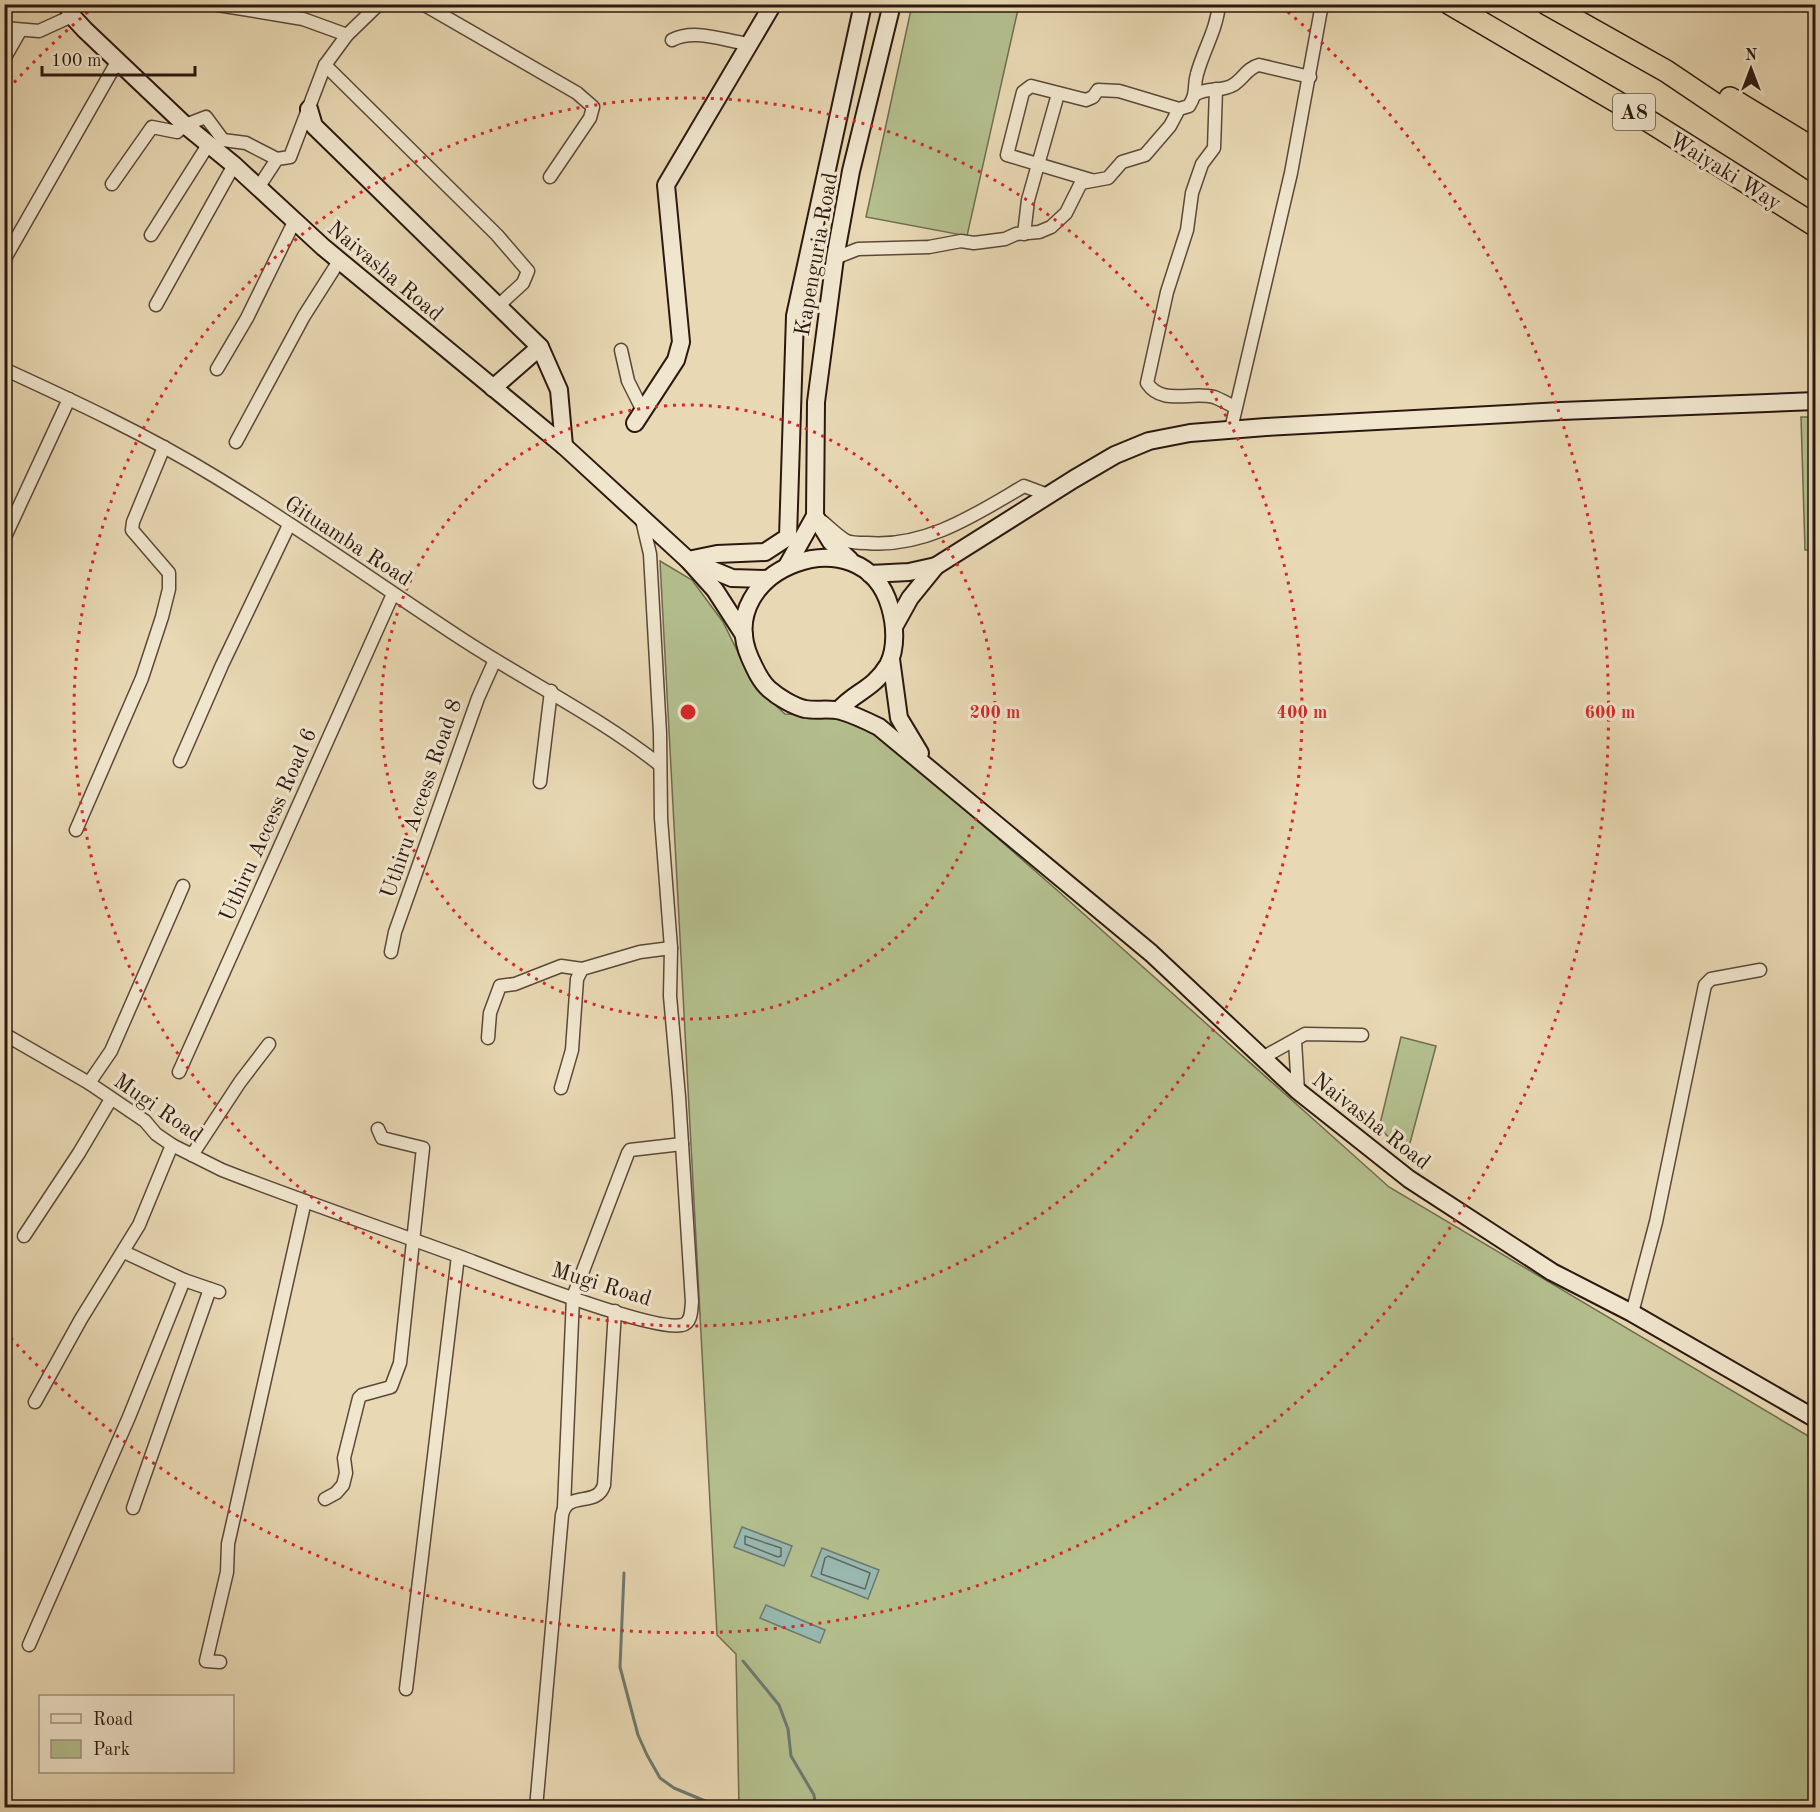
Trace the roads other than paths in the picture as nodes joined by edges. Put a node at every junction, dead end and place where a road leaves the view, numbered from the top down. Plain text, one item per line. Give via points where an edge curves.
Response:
1 (379, 4) edge
2 (423, 4) edge
3 (773, 4) edge
4 (863, 4) edge
5 (892, 4) edge
6 (1219, 4) edge
7 (1322, 4) edge
8 (1450, 4) edge
9 (1547, 4) edge
10 (218, 5) edge
11 (69, 10) edge
12 (4, 28) edge
13 (20, 31) junction
14 (347, 36) junction
15 (672, 40) dead end
16 (749, 44) junction
17 (4, 60) edge
18 (117, 62) junction
19 (325, 65) junction
20 (1665, 72) junction
21 (1310, 77) junction
22 (1216, 89) junction
23 (1058, 94) junction
24 (1196, 94) junction
25 (1179, 108) junction
26 (309, 109) junction
27 (185, 125) junction
28 (208, 145) junction
29 (1815, 150) edge
30 (277, 159) junction
31 (1039, 163) junction
32 (234, 165) junction
33 (1815, 172) edge
34 (550, 177) dead end
35 (1091, 180) junction
36 (112, 184) dead end
37 (258, 188) junction
38 (294, 222) junction
39 (1815, 226) edge
40 (1024, 234) junction
41 (151, 235) dead end
42 (835, 258) junction
43 (4, 260) edge
44 (339, 261) junction
45 (156, 305) dead end
46 (497, 307) junction
47 (540, 347) junction
48 (621, 350) dead end
49 (793, 359) junction
50 (820, 361) junction
51 (4, 369) edge
52 (217, 369) dead end
53 (493, 388) junction
54 (69, 399) junction
55 (1815, 401) edge
56 (1235, 407) junction
57 (639, 417) joint
58 (1231, 429) junction
59 (236, 442) dead end
60 (564, 446) junction
61 (164, 447) junction
62 (1048, 495) junction
63 (815, 516) junction
64 (642, 520) junction
65 (289, 525) junction
66 (4, 539) edge
67 (684, 558) junction
68 (850, 560) junction
69 (787, 566) junction
70 (936, 566) junction
71 (870, 574) junction
72 (767, 579) junction
73 (393, 594) junction
74 (895, 625) junction
75 (744, 635) junction
76 (891, 659) junction
77 (495, 660) junction
78 (550, 691) junction
79 (838, 710) junction
80 (180, 761) dead end
81 (660, 765) junction
82 (540, 782) dead end
83 (950, 786) junction
84 (76, 830) dead end
85 (183, 886) dead end
86 (671, 948) junction
87 (391, 952) dead end
88 (582, 969) junction
89 (1760, 970) dead end
90 (4, 1034) edge
91 (1362, 1035) dead end
92 (488, 1038) dead end
93 (1295, 1041) junction
94 (269, 1044) dead end
95 (1262, 1058) junction
96 (179, 1072) dead end
97 (89, 1083) junction
98 (561, 1088) dead end
99 (1298, 1091) junction
100 (111, 1099) junction
101 (378, 1129) dead end
102 (682, 1144) junction
103 (172, 1145) junction
104 (192, 1155) junction
105 (305, 1201) junction
106 (24, 1236) dead end
107 (414, 1241) junction
108 (124, 1252) junction
109 (458, 1256) junction
110 (184, 1281) junction
111 (573, 1298) junction
112 (615, 1311) junction
113 (1632, 1313) junction
114 (35, 1402) dead end
115 (132, 1403) junction
116 (1815, 1419) edge
117 (325, 1499) dead end
118 (564, 1507) junction
119 (134, 1508) dead end
120 (57, 1560) dead end
121 (28, 1646) dead end
122 (220, 1662) dead end
123 (406, 1689) dead end
124 (536, 1808) edge

1 - 14 street
2 - 34 street via 591,104 590,118
3 - 16 street
4 - 49 street via 795,316
5 - 42 street, Kapenguria Road via 851,171
6 - 24 street via 1197,75
7 - 21 street
8 - 39 highway, Waiyaki Way / A8 via 1636,113
9 - 20 highway, A8
10 - 14 street via 303,19
11 - 13 street via 39,31
11 - 18 street, Naivasha Road
12 - 13 street
13 - 17 street
14 - 19 street
15 - 16 street via 699,35
16 - 57 street via 666,185 681,342 676,360
18 - 27 street, Naivasha Road
18 - 43 street
19 - 26 street
19 - 46 street via 528,270 522,283
20 - 29 highway via 1720,93
20 - 33 highway, A8
21 - 22 street via 1259,65 1234,85
21 - 56 street
22 - 24 street via 1207,88
22 - 56 street via 1214,148 1202,164 1192,193 1187,230 1167,292 1147,383 1164,396 1214,397
23 - 25 street via 1086,100 1098,90 1119,91
23 - 31 street
23 - 31 street via 1030,86 1023,92 1007,154
24 - 25 street via 1189,106
25 - 35 street via 1170,126 1145,155 1122,162 1108,178
26 - 30 street via 290,157
26 - 46 street via 315,126
27 - 28 street, Naivasha Road
27 - 30 street via 206,117 223,140 246,143
27 - 36 street via 177,132 156,126 148,130
28 - 32 street, Naivasha Road
28 - 41 street
30 - 37 street
31 - 35 street
31 - 40 street via 1028,200
32 - 37 street, Naivasha Road
32 - 45 street
35 - 40 street via 1081,183 1066,213 1051,227
37 - 38 street, Naivasha Road
38 - 44 street, Naivasha Road
38 - 52 street
40 - 42 street via 974,243 858,249
42 - 50 street, Kapenguria Road
44 - 53 street, Naivasha Road
44 - 59 street via 304,316
46 - 47 street
47 - 53 street
47 - 60 street via 559,390
48 - 57 street
49 - 50 street
49 - 67 street via 788,537 765,552
50 - 63 street, Kapenguria Road
51 - 54 street, Gituamba Road
53 - 60 street, Naivasha Road
54 - 61 street, Gituamba Road
54 - 66 street
55 - 58 street
56 - 58 street
58 - 62 street via 1149,441 1115,455
60 - 64 street, Naivasha Road
61 - 65 street, Gituamba Road
61 - 84 street via 132,530 169,573 169,589 142,678
62 - 63 street via 1024,486 938,533 875,544 846,541
62 - 70 street
63 - 68 street via 831,542
63 - 69 street, Kapenguria Road
64 - 67 street, Naivasha Road
64 - 81 street, Mugi Road via 650,548
65 - 73 street, Gituamba Road
65 - 80 street
67 - 72 street via 732,578
67 - 75 street via 721,598
68 - 69 street via 796,561
68 - 71 street
69 - 72 street
70 - 71 street
70 - 74 street via 910,598
71 - 74 street via 888,600
72 - 75 street via 748,608
73 - 77 street, Gituamba Road
73 - 96 street, Uthiru Access Road 6
74 - 76 street
75 - 79 street via 756,674 768,688 805,709
76 - 79 street via 876,683
76 - 83 street, Naivasha Road via 903,727
77 - 78 street, Gituamba Road
77 - 87 street, Uthiru Access Road 8 via 475,705
78 - 81 street, Gituamba Road
78 - 82 street
79 - 83 street, Naivasha Road via 879,727
81 - 86 street, Mugi Road
83 - 95 street, Naivasha Road via 1151,953
85 - 97 street via 111,1051
86 - 88 street via 640,952
86 - 102 street, Mugi Road via 670,996
88 - 92 street via 561,966 500,986 490,1013
88 - 98 street via 577,979 572,1050
89 - 113 street via 1711,979 1705,985 1656,1222
90 - 97 street, Mugi Road
91 - 93 street via 1305,1034
93 - 95 street
93 - 99 street
94 - 104 street
95 - 99 street, Naivasha Road
97 - 100 street, Mugi Road
99 - 113 street, Naivasha Road via 1454,1210 1552,1272
100 - 103 street, Mugi Road
100 - 106 street
101 - 107 street via 382,1138 423,1148
102 - 111 street via 630,1150
102 - 112 street, Mugi Road via 691,1316 681,1326
103 - 104 street, Mugi Road
103 - 108 street via 140,1226
104 - 105 street, Mugi Road
105 - 107 street, Mugi Road
105 - 122 street via 206,1660
107 - 109 street, Mugi Road
107 - 117 street via 395,1383 387,1390 359,1398 344,1458 343,1485
108 - 110 street
108 - 114 street
109 - 111 street, Mugi Road
109 - 123 street
110 - 115 street
110 - 119 street via 214,1290
111 - 112 street, Mugi Road
111 - 118 street
112 - 118 street via 604,1485 595,1497 574,1500
113 - 116 street, Naivasha Road
115 - 120 street
115 - 121 street
118 - 124 street

